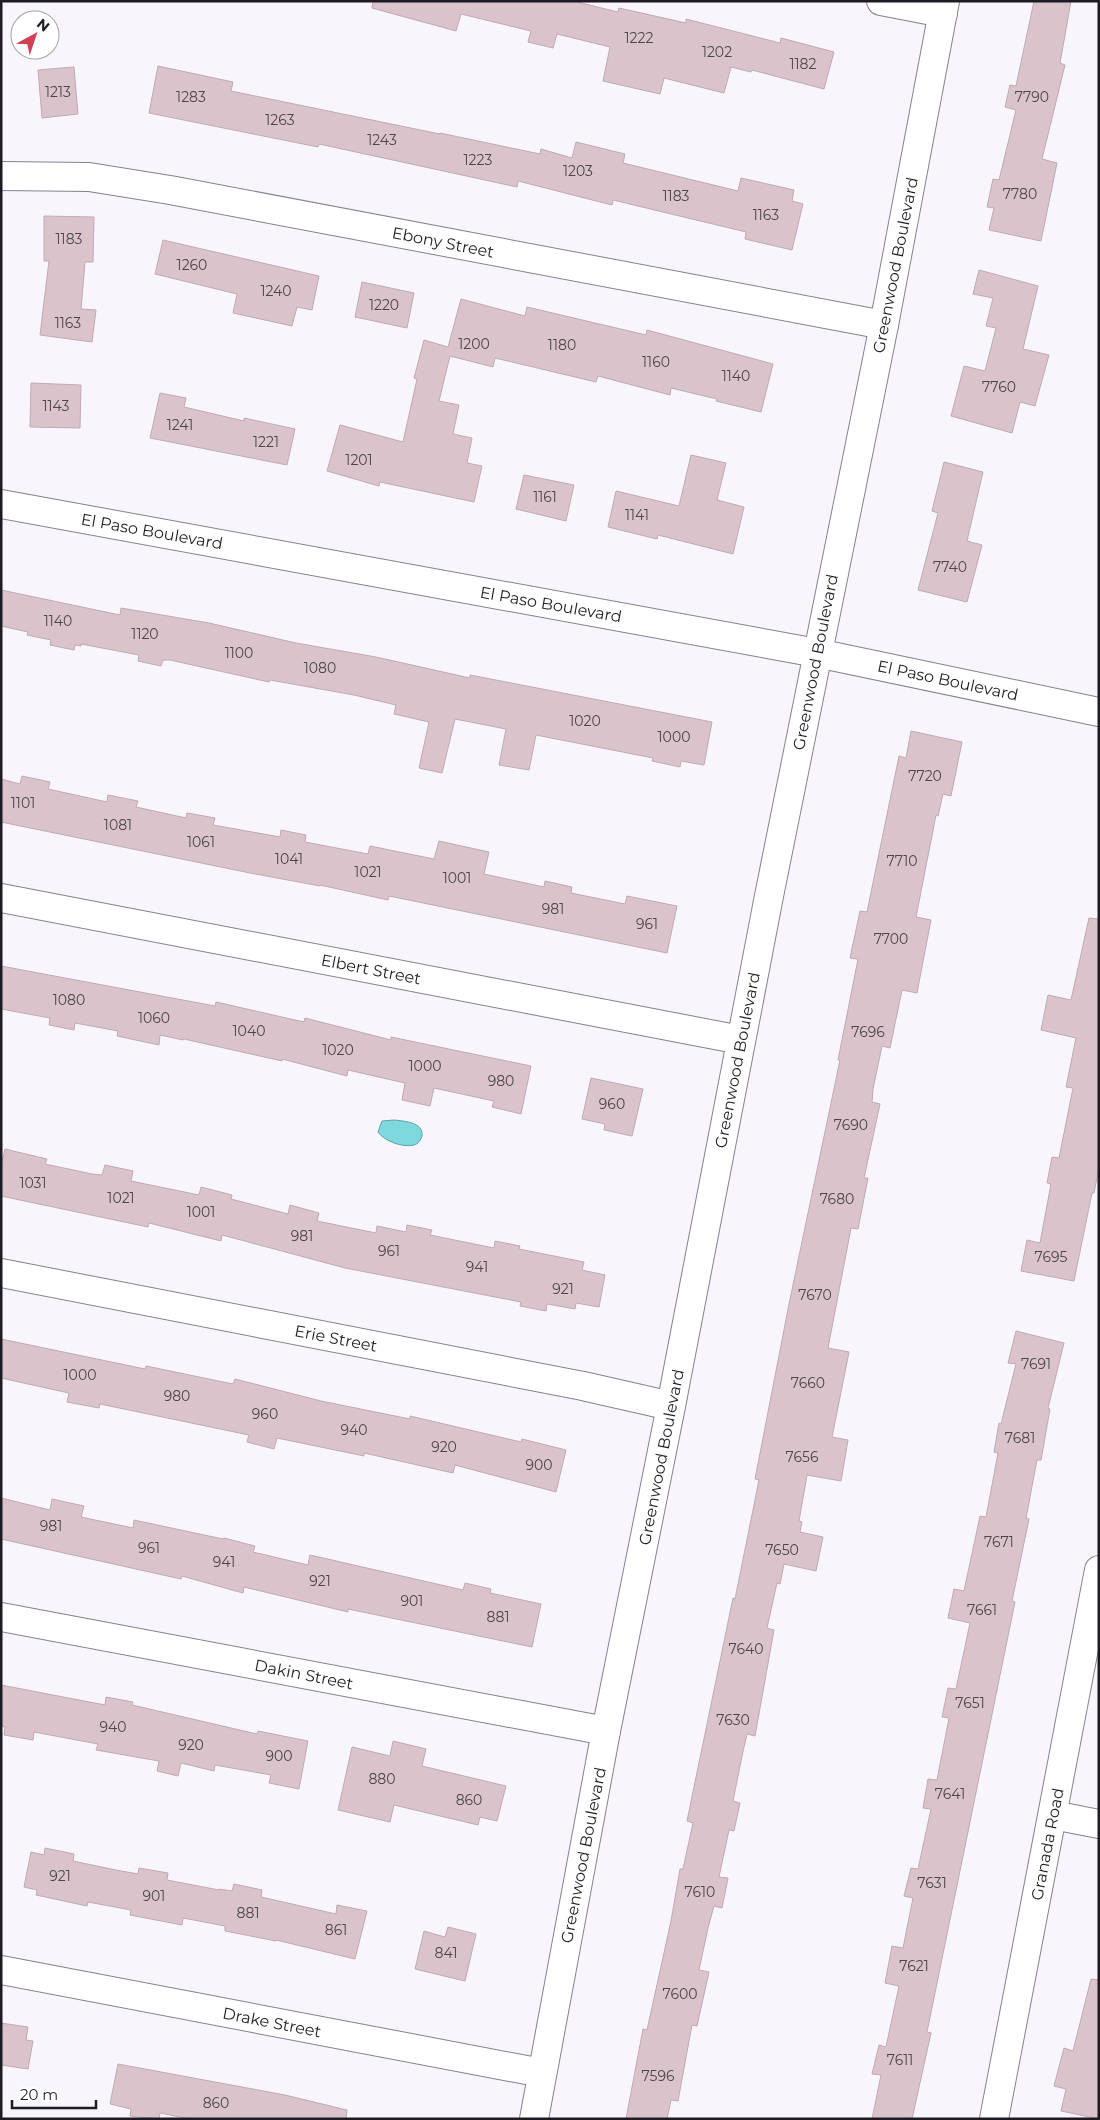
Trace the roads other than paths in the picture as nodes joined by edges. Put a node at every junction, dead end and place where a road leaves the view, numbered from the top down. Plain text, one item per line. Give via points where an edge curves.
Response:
1 (881, 1) edge
2 (944, 7) edge
3 (1, 176) edge
4 (884, 325) junction
5 (1, 504) edge
6 (817, 652) junction
7 (1099, 712) edge
8 (1, 898) edge
9 (740, 1040) junction
10 (1, 1273) edge
11 (671, 1406) junction
12 (1099, 1570) edge
13 (1, 1617) edge
14 (606, 1730) junction
15 (1053, 1815) junction
16 (1099, 1824) edge
17 (1, 1970) edge
18 (542, 2073) junction
19 (534, 2119) edge
20 (994, 2119) edge

1 - 2 street
2 - 4 street, Greenwood Boulevard
3 - 4 street, Ebony Street via 89,177 143,186
4 - 6 street, Greenwood Boulevard
5 - 6 street, El Paso Boulevard
6 - 7 street, El Paso Boulevard
6 - 9 street, Greenwood Boulevard
8 - 9 street, Elbert Street
9 - 11 street, Greenwood Boulevard
10 - 11 street, Erie Street
11 - 14 street, Greenwood Boulevard
12 - 15 street, Granada Road
13 - 14 street, Dakin Street
14 - 18 street, Greenwood Boulevard
15 - 16 street
15 - 20 street, Granada Road
17 - 18 street, Drake Street
18 - 19 street, Greenwood Boulevard

